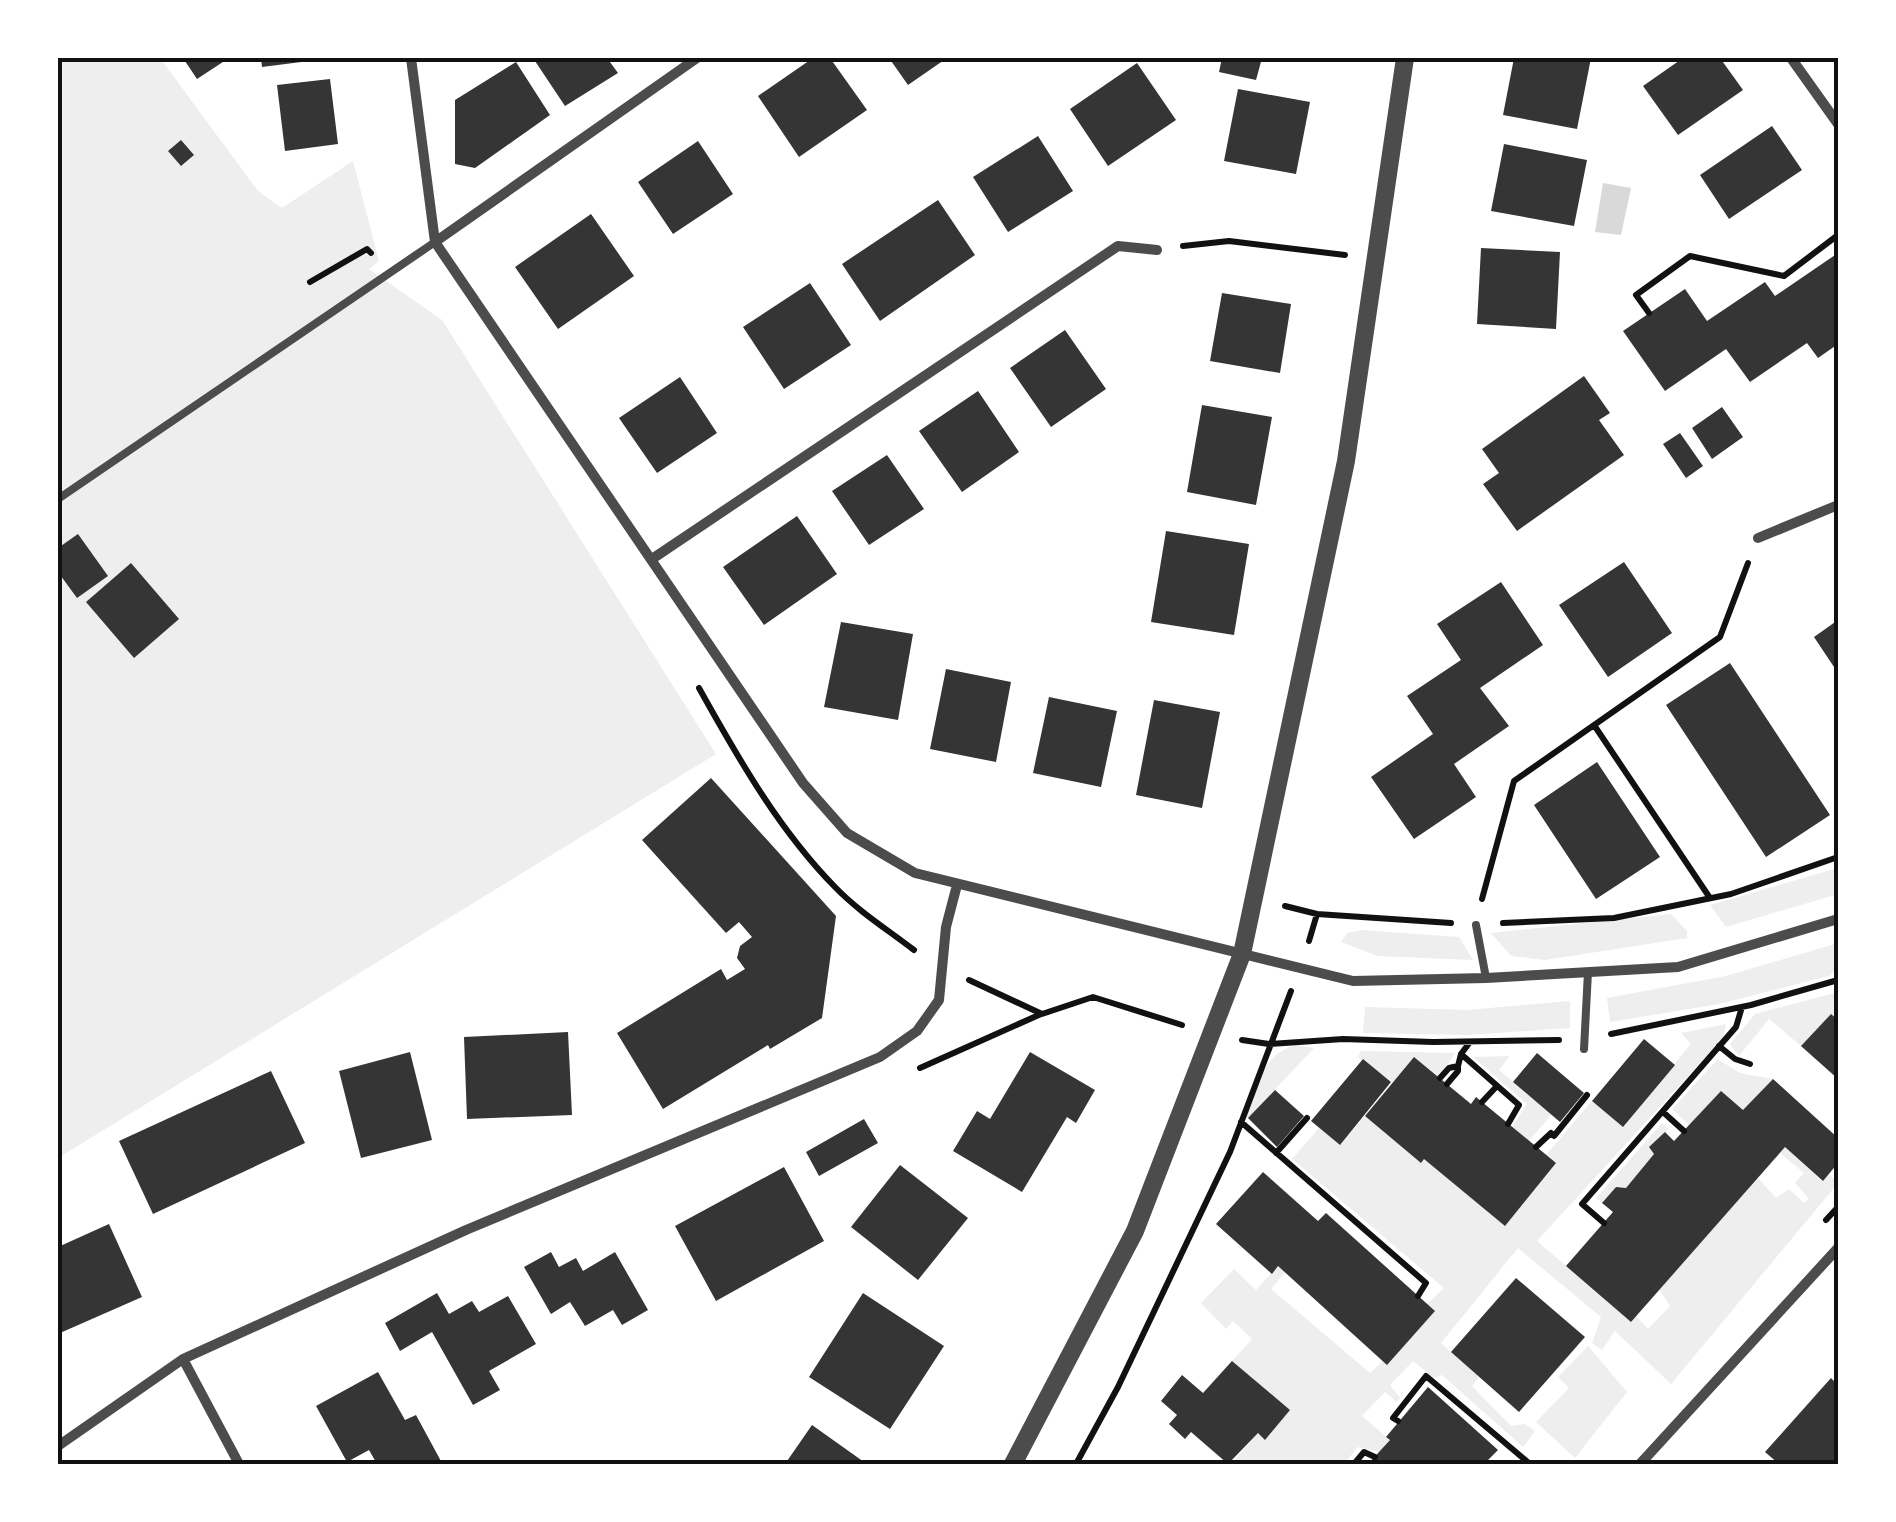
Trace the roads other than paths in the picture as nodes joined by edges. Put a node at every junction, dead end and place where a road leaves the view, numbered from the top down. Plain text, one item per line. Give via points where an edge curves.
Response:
1 (411, 58) edge
2 (697, 58) edge
3 (1405, 58) edge
4 (1791, 58) edge
5 (1838, 124) edge
6 (435, 242) junction
7 (1157, 250) road end
8 (58, 499) edge
9 (1838, 505) edge
10 (1758, 538) road end
11 (652, 559) junction
12 (956, 884) junction
13 (1838, 919) edge
14 (1476, 925) road end
15 (1242, 954) junction
16 (1588, 972) junction
17 (1486, 978) junction
18 (1584, 1044) road end
19 (1838, 1248) edge
20 (183, 1360) junction
21 (58, 1446) edge
22 (239, 1464) edge
23 (1012, 1464) edge
24 (1640, 1464) edge

1 - 6 street
2 - 6 street
3 - 15 street via 1346,460
4 - 5 street
6 - 8 lane
6 - 11 street
7 - 11 street via 1118,246
9 - 10 street
11 - 12 street via 803,783 847,833 915,873
12 - 15 street
12 - 20 street via 939,1000 917,1031 880,1057 466,1230
13 - 16 street via 1678,968
14 - 17 lane
15 - 17 street via 1353,981
15 - 23 street via 1135,1231
16 - 17 street
16 - 18 lane
19 - 24 street
20 - 21 street
20 - 22 street

